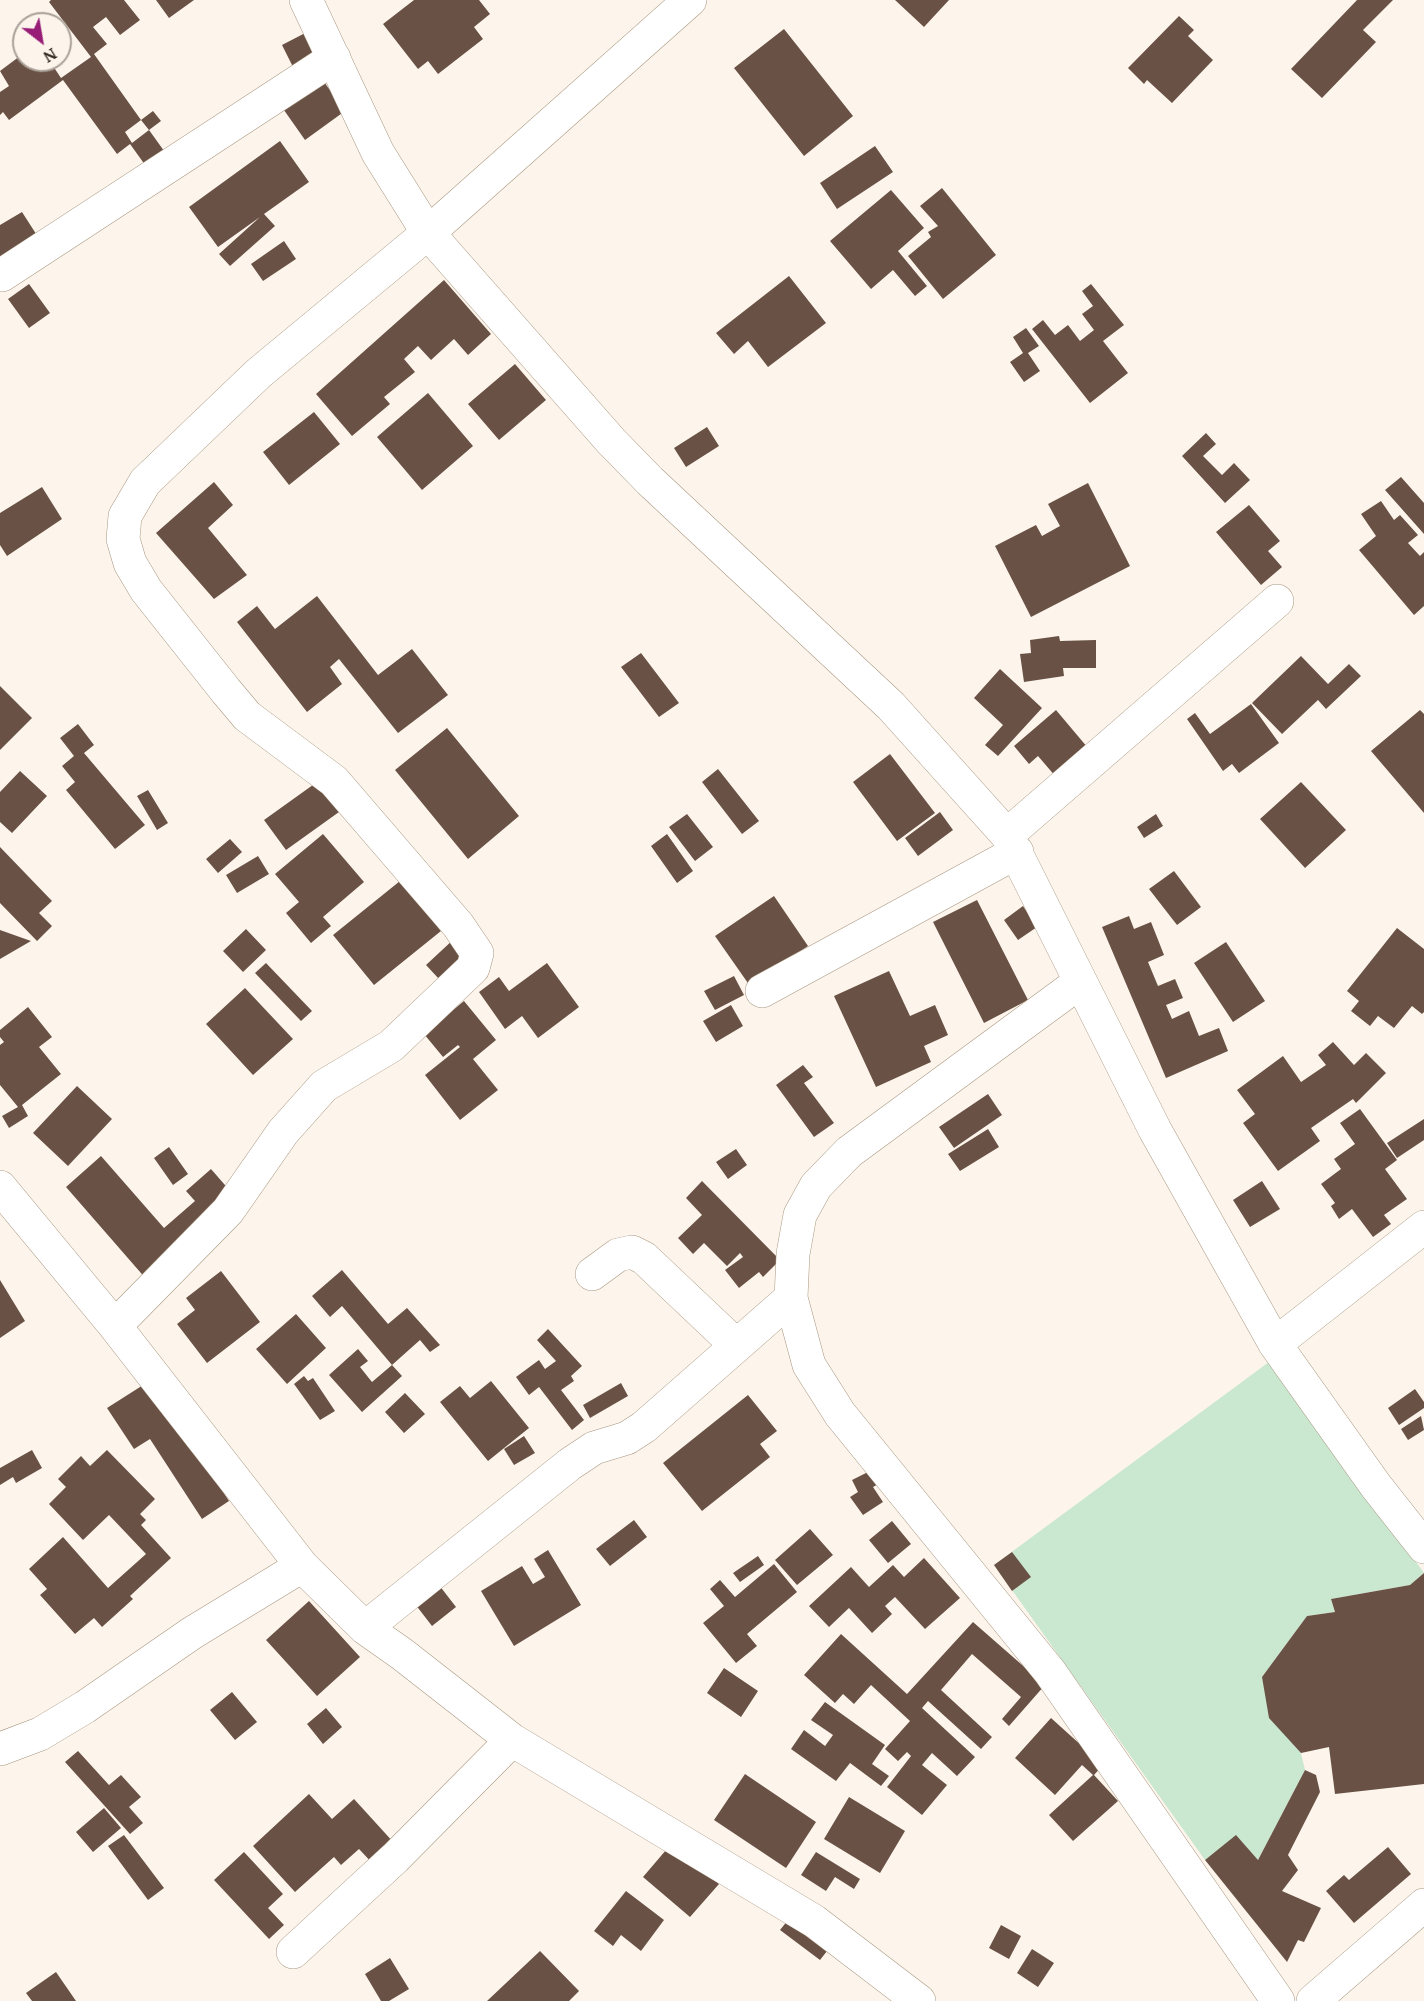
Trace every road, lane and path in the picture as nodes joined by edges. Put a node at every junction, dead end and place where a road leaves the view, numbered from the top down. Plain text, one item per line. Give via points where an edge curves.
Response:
1 (306, 0) edge
2 (690, 0) edge
3 (334, 58) junction
4 (428, 233) junction
5 (2, 275) dead end
6 (1277, 601) dead end
7 (1012, 843) junction
8 (1080, 982) junction
9 (762, 991) dead end
10 (0, 1187) edge
11 (1424, 1227) edge
12 (592, 1274) dead end
13 (791, 1298) junction
14 (115, 1326) junction
15 (1275, 1344) junction
16 (736, 1345) junction
17 (1424, 1547) edge
18 (302, 1566) junction
19 (365, 1628) junction
20 (512, 1740) junction
21 (0, 1749) edge
22 (1424, 1905) edge
23 (293, 1953) dead end
24 (919, 2001) edge
25 (1278, 2001) edge
26 (1313, 2001) edge

1 - 3 street
2 - 4 street
3 - 4 street via 378,153
3 - 5 street
4 - 7 street via 618,449 891,706
4 - 14 street via 259,373 145,482 124,516 123,539 130,563 146,590 226,691 248,716 334,781 458,925 477,953 473,968 391,1046 324,1086 283,1132 228,1211
6 - 7 street
7 - 8 street
7 - 9 street
8 - 13 street via 849,1152 816,1186 800,1215
8 - 15 street via 1155,1130
10 - 14 street
11 - 15 street
12 - 16 street via 618,1255 632,1252 644,1258
13 - 16 street
13 - 25 street via 809,1365 840,1414 1050,1672
14 - 18 street
15 - 17 street
16 - 19 street via 644,1427 627,1438 594,1448 570,1464
18 - 19 street
18 - 21 street via 192,1633 85,1707 40,1734
19 - 20 street
20 - 23 street via 396,1858
20 - 24 street via 814,1921
22 - 26 street

